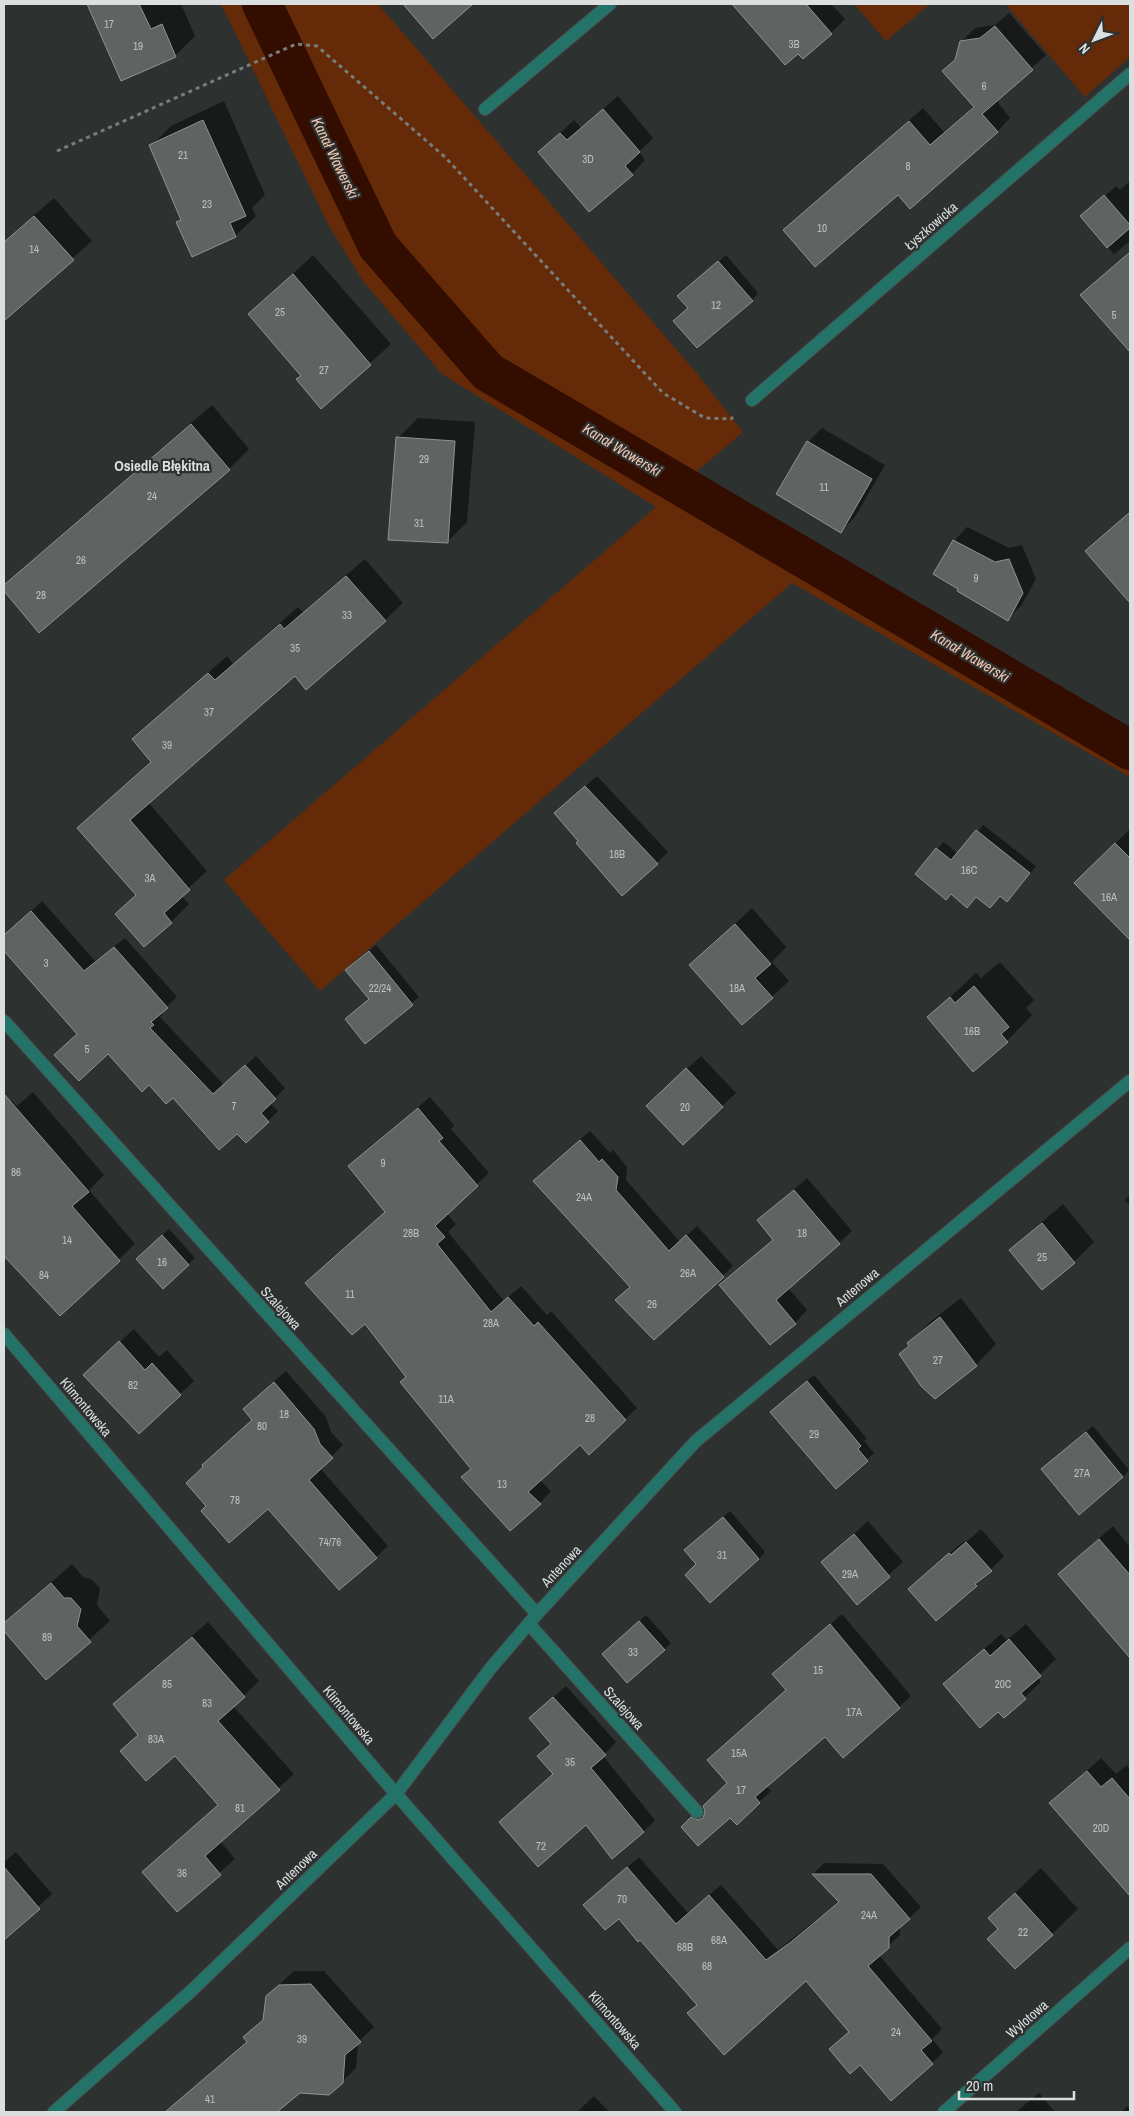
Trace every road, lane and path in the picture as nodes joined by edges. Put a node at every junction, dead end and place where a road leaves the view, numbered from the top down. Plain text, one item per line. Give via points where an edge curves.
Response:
1 (610, 4) edge
2 (1130, 74) edge
3 (485, 109) dead end
4 (57, 151) dead end
5 (752, 400) joint
6 (4, 1021) edge
7 (1130, 1081) edge
8 (4, 1334) edge
9 (533, 1619) junction
10 (396, 1794) junction
11 (697, 1812) dead end
12 (1130, 1948) edge
13 (54, 2112) edge
14 (675, 2112) edge
15 (944, 2112) edge

1 - 3 street
2 - 5 street, Łyszkowicka
4 - 5 path via 296,44 317,46 444,158 663,393 705,418 731,419
6 - 9 street, Szalejowa
7 - 9 street, Antenowa via 696,1441
8 - 10 street, Klimontowska
9 - 10 street, Antenowa via 490,1669
9 - 11 street, Szalejowa
10 - 13 street, Antenowa via 189,1993
10 - 14 street, Klimontowska
12 - 15 street, Wylotowa

